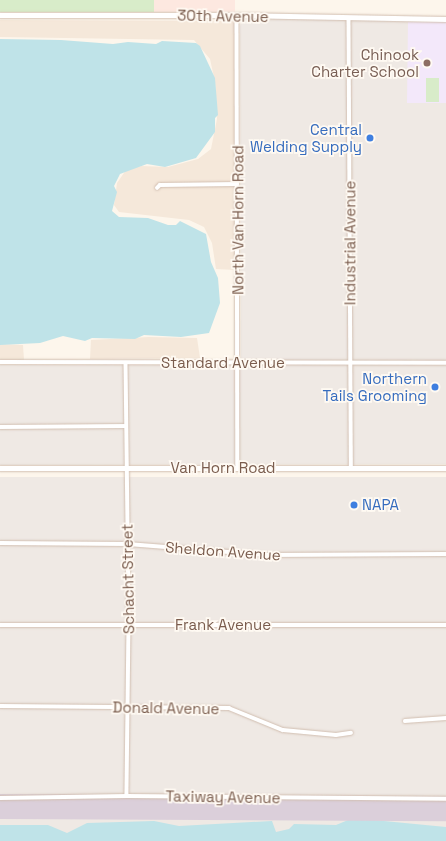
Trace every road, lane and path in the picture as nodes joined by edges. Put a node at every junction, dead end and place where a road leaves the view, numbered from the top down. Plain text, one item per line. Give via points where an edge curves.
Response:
1 (0, 15) edge
2 (237, 15) junction
3 (349, 19) junction
4 (446, 19) edge
5 (237, 184) junction
6 (157, 188) dead end
7 (0, 362) edge
8 (126, 363) junction
9 (239, 363) junction
10 (350, 363) junction
11 (446, 363) edge
12 (126, 426) junction
13 (0, 427) edge
14 (0, 468) edge
15 (126, 468) junction
16 (238, 468) junction
17 (351, 468) junction
18 (446, 468) edge
19 (0, 543) edge
20 (128, 544) junction
21 (446, 554) edge
22 (0, 625) edge
23 (129, 625) junction
24 (446, 625) edge
25 (0, 706) edge
26 (127, 707) junction
27 (446, 718) edge
28 (405, 720) dead end
29 (351, 733) dead end
30 (127, 796) junction
31 (0, 798) edge
32 (446, 799) edge

1 - 2 main road, 30th Avenue
2 - 3 main road, 30th Avenue
2 - 5 street, North Van Horn Road
3 - 4 main road, 30th Avenue
3 - 10 street, Industrial Avenue
5 - 6 street via 160,185
5 - 9 street, North Van Horn Road
7 - 8 street, Standard Avenue
8 - 9 street, Standard Avenue
8 - 12 street, Schacht Street
9 - 10 street, Standard Avenue
9 - 16 street, North Van Horn Road
10 - 11 street, Standard Avenue
10 - 17 street, Industrial Avenue
12 - 13 street
12 - 15 street, Schacht Street
14 - 15 main road, Van Horn Road
15 - 16 main road, Van Horn Road
15 - 20 street, Schacht Street
16 - 17 main road, Van Horn Road
17 - 18 main road, Van Horn Road
19 - 20 street, Sheldon Avenue
20 - 21 street, Sheldon Avenue via 267,556
20 - 23 street, Schacht Street
22 - 23 street, Frank Avenue
23 - 24 street, Frank Avenue
23 - 26 street, Schacht Street
25 - 26 street, Donald Avenue
26 - 29 street, Donald Avenue via 229,708 283,730 336,735
26 - 30 street, Schacht Street
27 - 28 street
30 - 31 street, Taxiway Avenue
30 - 32 street, Taxiway Avenue

